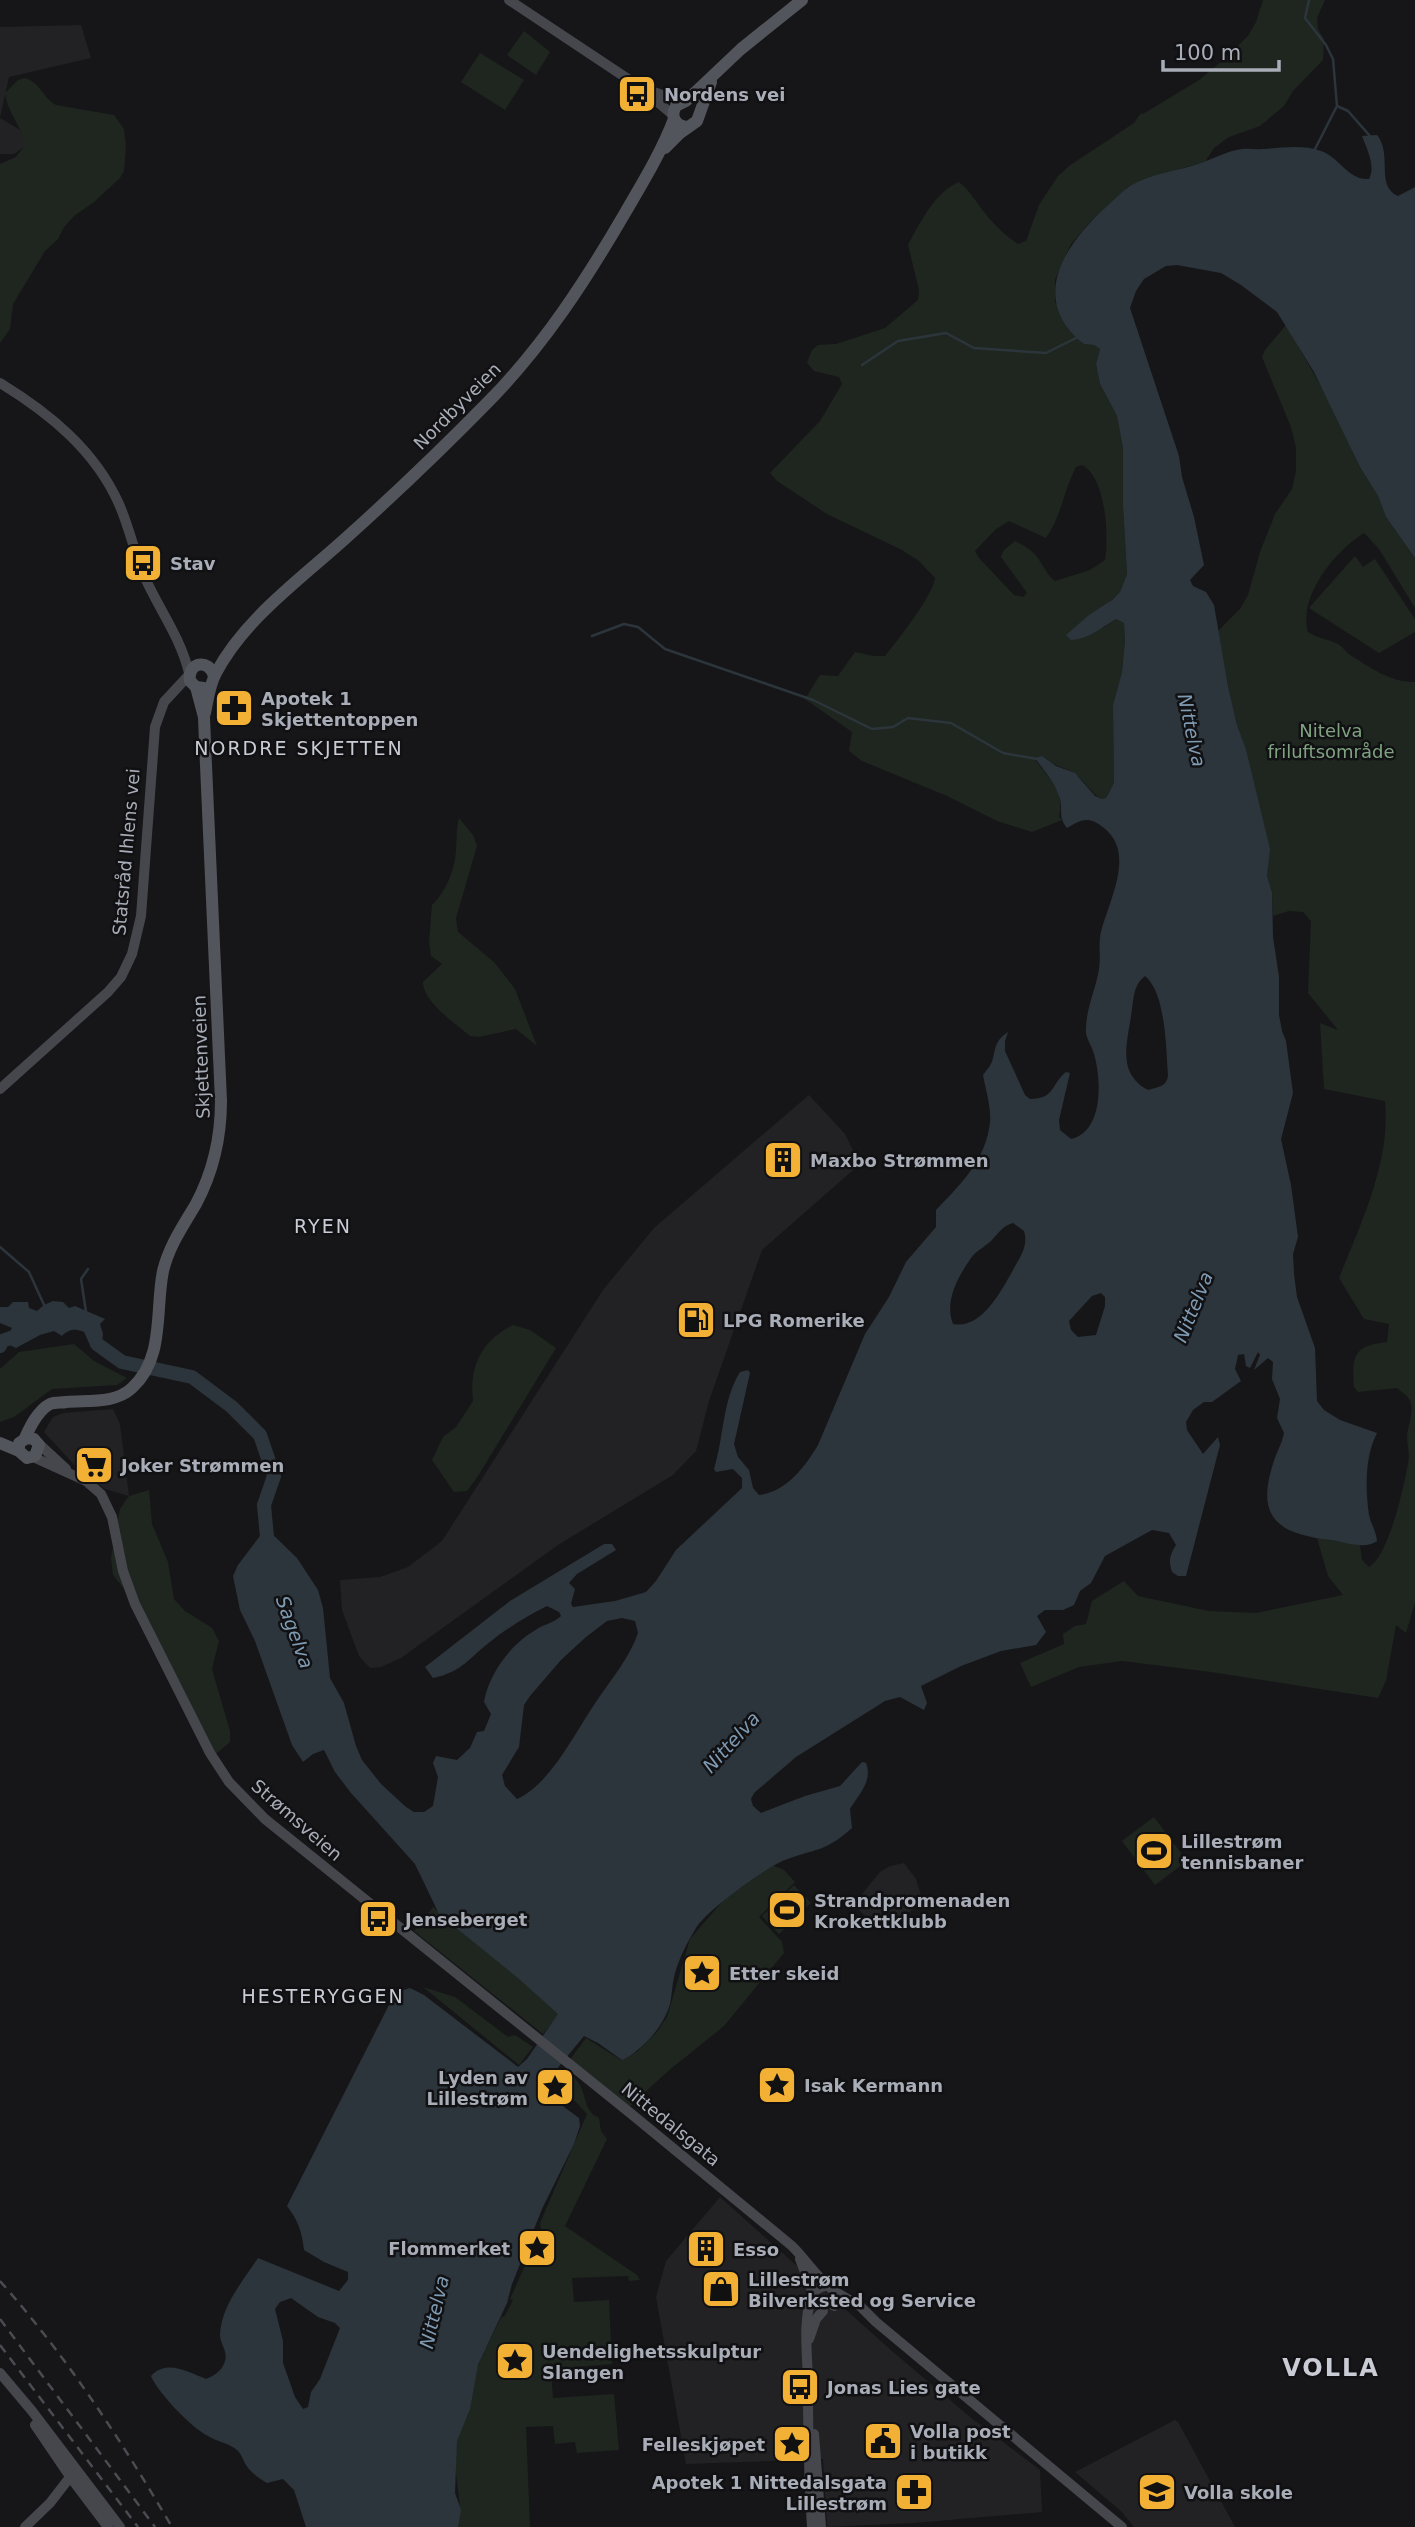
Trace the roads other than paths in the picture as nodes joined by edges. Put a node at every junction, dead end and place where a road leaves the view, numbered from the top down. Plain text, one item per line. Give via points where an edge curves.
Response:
1 (509, 0) edge
2 (802, 0) edge
3 (712, 79) junction
4 (640, 87) junction
5 (684, 101) junction
6 (699, 111) junction
7 (673, 117) junction
8 (687, 127) junction
9 (660, 154) junction
10 (0, 383) edge
11 (234, 645) junction
12 (195, 675) junction
13 (212, 681) junction
14 (204, 717) junction
15 (0, 1089) edge
16 (0, 1436) edge
17 (0, 1443) edge
18 (28, 1443) junction
19 (33, 1457) joint
20 (71, 1473) junction
21 (523, 2026) joint
22 (795, 2250) junction
23 (829, 2289) junction
24 (813, 2296) junction
25 (834, 2306) junction
26 (823, 2311) junction
27 (873, 2320) junction
28 (807, 2347) junction
29 (0, 2373) edge
30 (808, 2386) junction
31 (76, 2480) junction
32 (25, 2527) edge
33 (108, 2527) edge
34 (120, 2527) edge
35 (812, 2527) edge
36 (821, 2527) edge
37 (1122, 2527) edge

1 - 4 main road
2 - 3 main road, Nordbyveien
3 - 5 main road, Nordbyveien
3 - 6 main road, Nordbyveien
4 - 5 main road
4 - 7 main road
5 - 6 main road
5 - 7 main road, Nordbyveien via 674,109
6 - 8 main road, Nordbyveien via 696,121
7 - 8 main road
7 - 9 main road, Nordbyveien
8 - 9 main road, Nordbyveien
9 - 11 main road, Nordbyveien via 581,286 510,378
10 - 12 main road via 61,427 100,472 119,505 149,585
11 - 12 main road, Nordbyveien
11 - 13 main road, Nordbyveien
12 - 13 main road via 205,688
12 - 13 main road via 212,670
12 - 14 main road, Skjettenveien
12 - 15 main road, Statsråd Ihlens vei via 172,692 155,727 141,916 132,954 108,992
13 - 14 main road, Skjettenveien
14 - 18 main road, Skjettenveien via 220,1128 205,1185 165,1265 155,1349 144,1373 118,1396 62,1403
16 - 18 main road
17 - 18 main road, Strømsveien
18 - 19 main road, Skjettenveien via 38,1451
18 - 20 main road, Strømsveien
19 - 20 main road, Strømsveien
20 - 21 main road, Strømsveien via 94,1486 107,1504 131,1595 204,1742 229,1782 265,1819
21 - 22 main road, Nittedalsgata
22 - 23 main road, Nittedalsgata
22 - 24 main road, Nittedalsgata
23 - 24 main road via 818,2288
23 - 25 main road via 837,2299
23 - 27 main road, Nittedalsgata via 860,2306
24 - 26 main road via 814,2306
24 - 28 main road via 805,2330
25 - 26 main road
25 - 27 main road, Nittedalsgata
26 - 28 main road
27 - 37 main road, Nittedalsgata
28 - 30 main road
29 - 31 main road
30 - 35 main road
30 - 36 main road
31 - 32 main road
31 - 33 main road
31 - 34 main road

